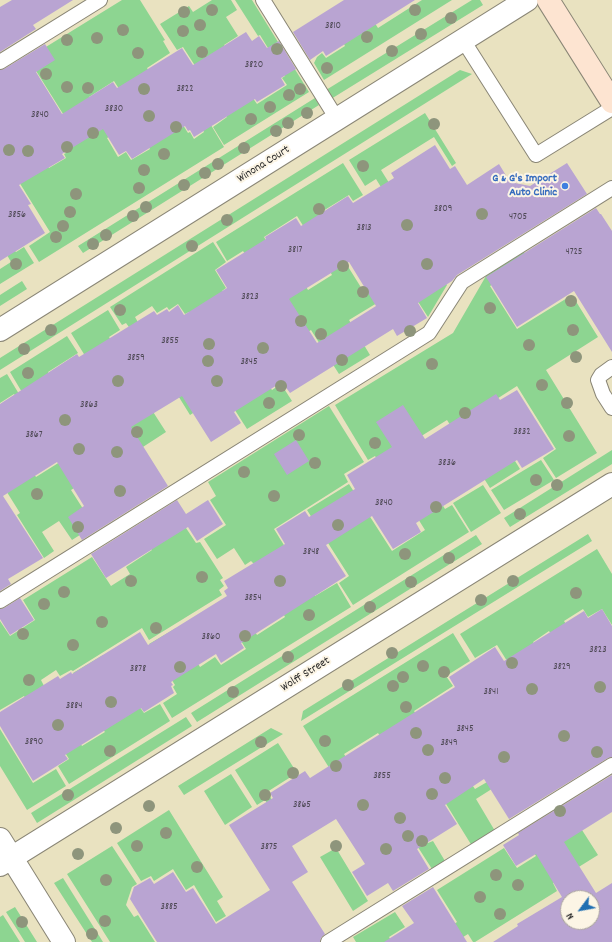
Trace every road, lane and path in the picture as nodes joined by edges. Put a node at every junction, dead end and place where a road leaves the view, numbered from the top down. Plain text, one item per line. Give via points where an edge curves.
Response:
1 (100, 0) edge
2 (263, 0) edge
3 (527, 0) edge
4 (548, 0) edge
5 (463, 40) junction
6 (0, 62) edge
7 (612, 102) edge
8 (612, 108) edge
9 (337, 119) junction
10 (612, 188) edge
11 (0, 330) edge
12 (612, 367) edge
13 (612, 408) edge
14 (612, 484) edge
15 (0, 601) edge
16 (612, 765) edge
17 (0, 839) edge
18 (6, 861) edge
19 (64, 942) edge
20 (328, 942) edge

1 - 6 lane
2 - 9 lane
3 - 5 street, Winona Court
4 - 7 main road
5 - 8 lane via 536,155
5 - 9 street, Winona Court
9 - 11 street, Winona Court
10 - 15 lane via 462,282 429,333
12 - 13 lane via 598,380
14 - 18 street, Wolff Street
16 - 20 lane
17 - 18 street
18 - 19 street

